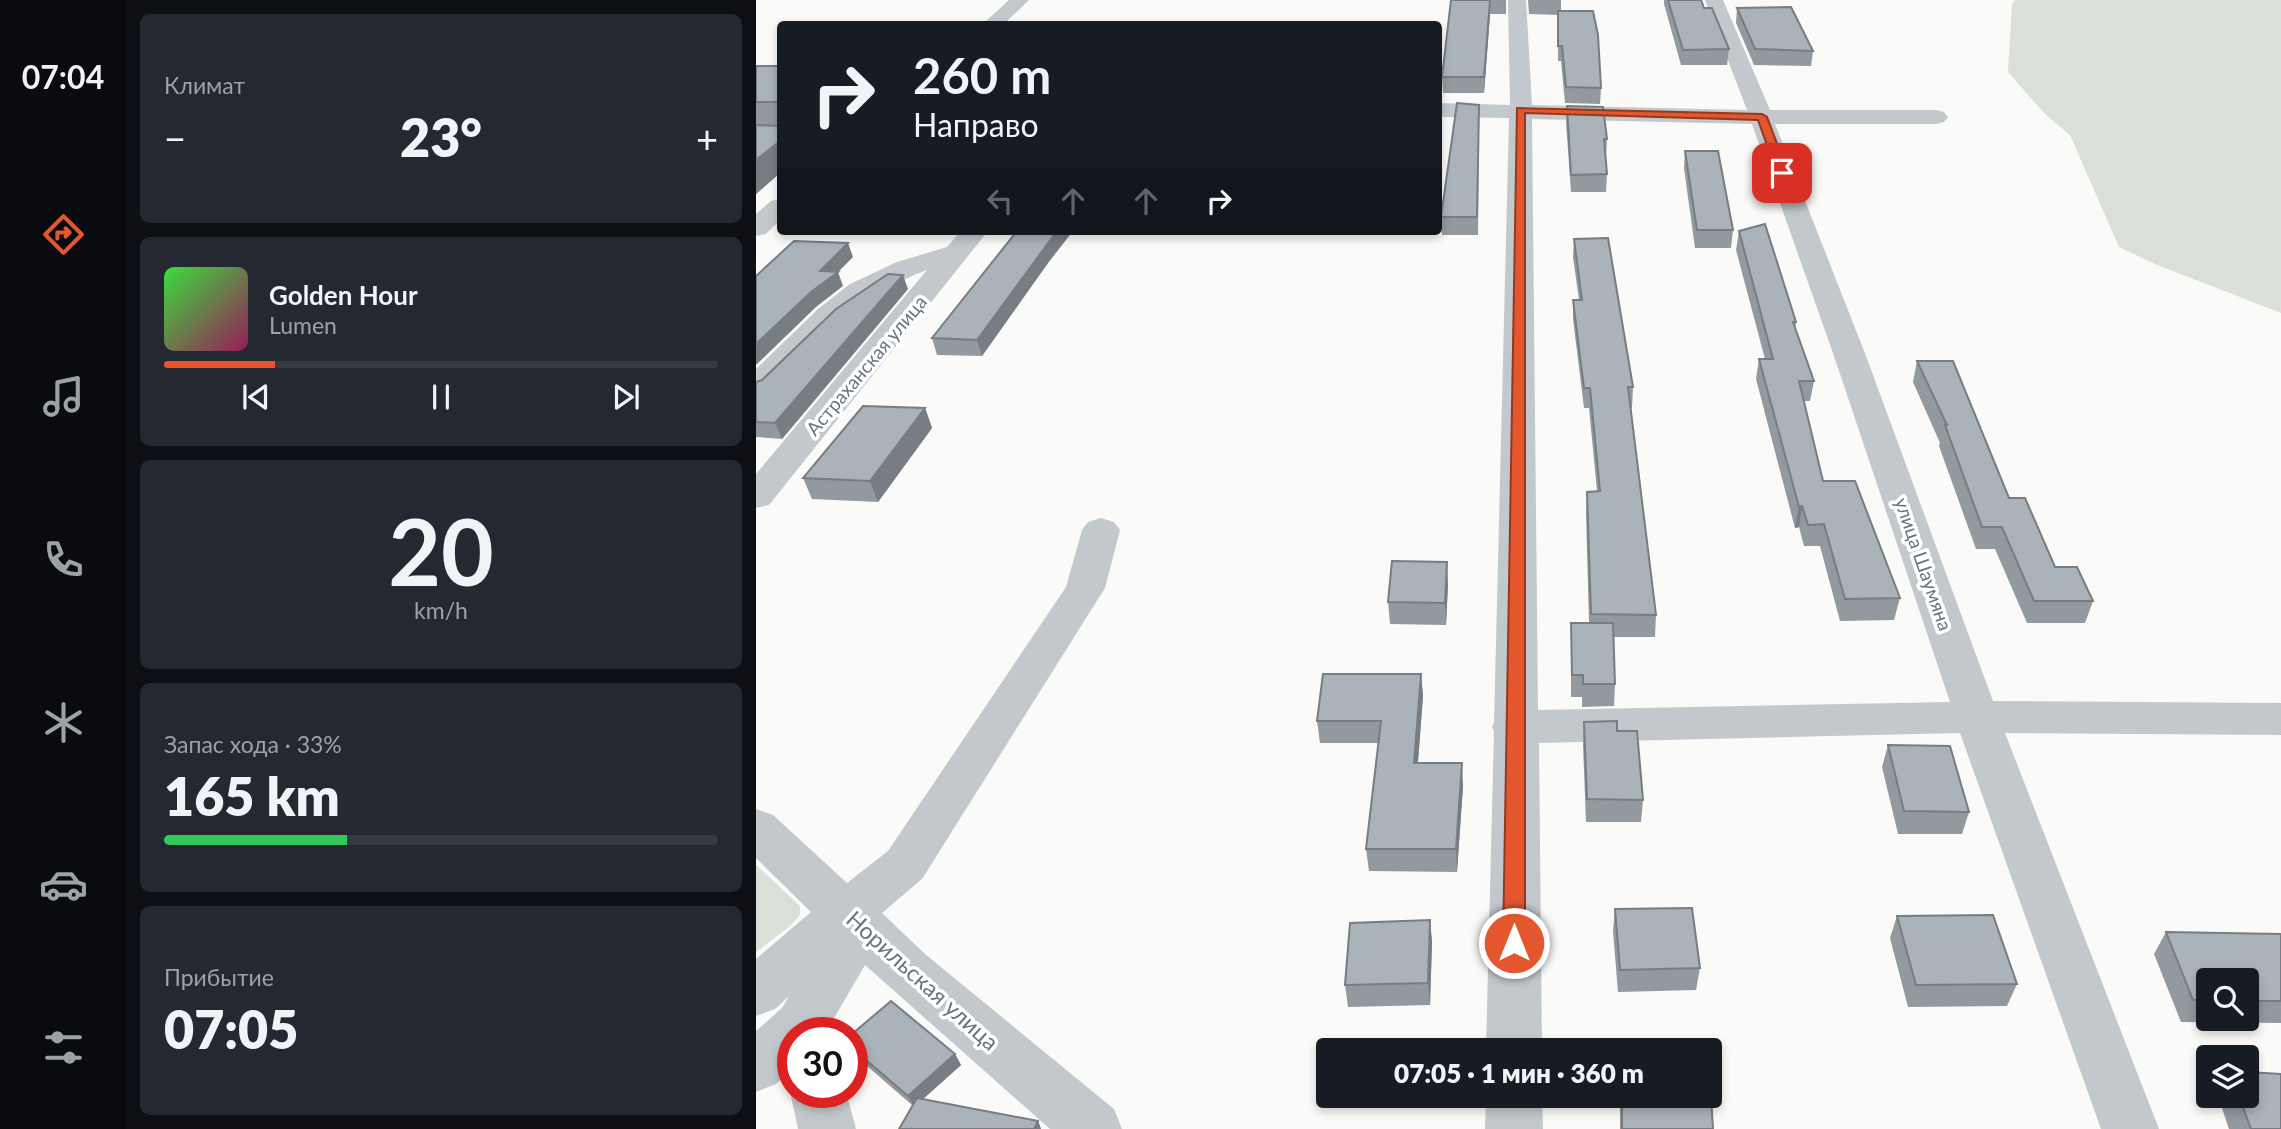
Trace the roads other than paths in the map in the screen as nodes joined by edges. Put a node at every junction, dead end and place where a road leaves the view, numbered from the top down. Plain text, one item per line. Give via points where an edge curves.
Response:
1 (1020, 0) edge
2 (1517, 0) edge
3 (1714, 0) edge
4 (996, 21) edge
5 (1442, 110) edge
6 (1521, 110) junction
7 (1762, 117) junction
8 (1936, 117) dead end
9 (777, 210) edge
10 (756, 228) edge
11 (967, 242) edge
12 (756, 387) edge
13 (756, 497) edge
14 (1101, 530) dead end
15 (1976, 717) junction
16 (2281, 719) edge
17 (1514, 727) junction
18 (756, 828) edge
19 (855, 920) junction
20 (756, 992) edge
21 (805, 1017) edge
22 (1514, 1038) edge
23 (777, 1048) edge
24 (756, 1066) edge
25 (822, 1108) edge
26 (1514, 1108) edge
27 (827, 1129) edge
28 (1093, 1129) edge
29 (1514, 1129) edge
30 (2130, 1129) edge

1 - 4 street
2 - 6 street
3 - 7 street, улица Шаумяна
5 - 6 street
6 - 7 street
6 - 17 street
7 - 8 street
7 - 15 street, улица Шаумяна
9 - 10 street
11 - 12 street via 874,282 811,332
11 - 13 street, Астраханская улица
14 - 19 street via 1085,588 905,865
15 - 16 street
15 - 17 street
15 - 30 street, улица Шаумяна
17 - 22 street
18 - 19 street, Норильская улица
19 - 20 street
19 - 21 street via 838,961
19 - 28 street, Норильская улица via 906,970
23 - 24 street
25 - 27 street
26 - 29 street

